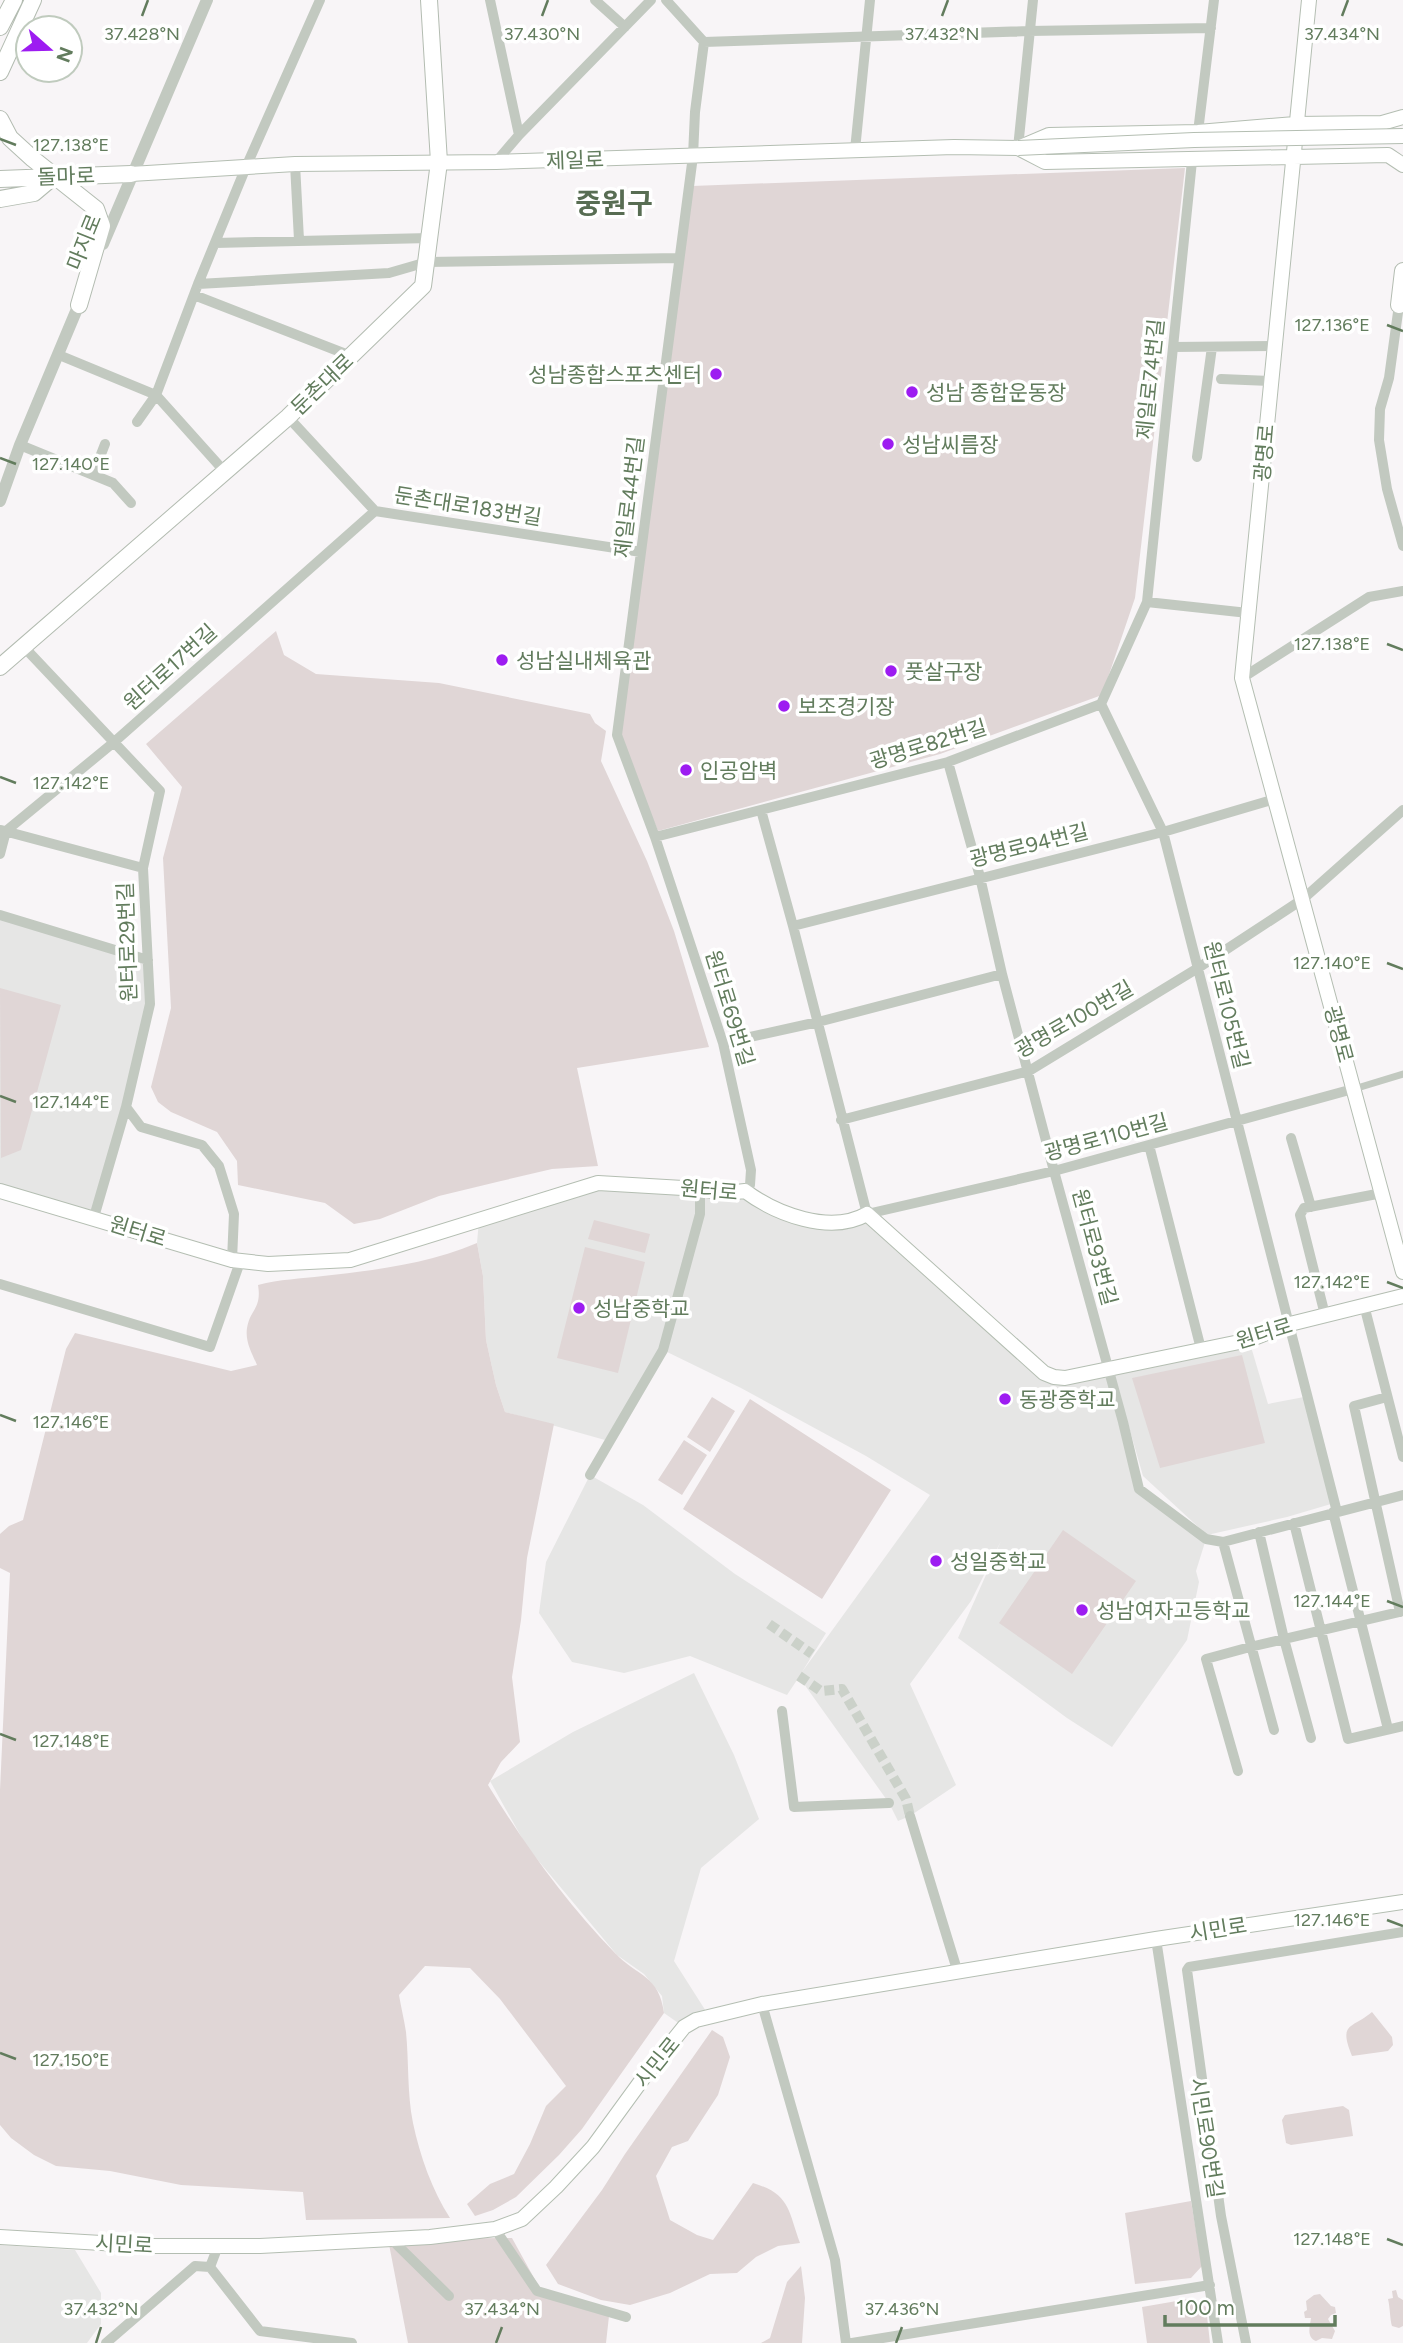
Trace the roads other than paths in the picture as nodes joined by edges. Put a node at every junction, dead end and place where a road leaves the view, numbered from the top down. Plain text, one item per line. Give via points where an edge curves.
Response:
1 (14, 0) edge
2 (33, 0) edge
3 (207, 0) edge
4 (320, 0) edge
5 (429, 0) edge
6 (489, 0) edge
7 (595, 0) edge
8 (651, 0) edge
9 (666, 0) edge
10 (870, 0) edge
11 (1033, 0) edge
12 (1214, 0) edge
13 (1309, 0) edge
14 (0, 27) edge
15 (625, 27) junction
16 (1211, 28) junction
17 (1029, 31) junction
18 (867, 36) junction
19 (704, 42) junction
20 (0, 72) edge
21 (1403, 117) edge
22 (0, 119) edge
23 (1295, 124) junction
24 (1198, 132) junction
25 (519, 135) junction
26 (1403, 135) edge
27 (1018, 148) junction
28 (855, 150) junction
29 (693, 156) junction
30 (1292, 157) junction
31 (1192, 161) junction
32 (439, 162) junction
33 (496, 162) junction
34 (295, 164) junction
35 (1403, 165) edge
36 (246, 167) junction
37 (131, 174) junction
38 (53, 177) junction
39 (0, 179) edge
40 (0, 199) edge
41 (430, 238) junction
42 (299, 240) junction
43 (215, 243) junction
44 (679, 258) junction
45 (427, 262) junction
46 (1403, 271) edge
47 (198, 284) junction
48 (194, 295) junction
49 (79, 305) junction
50 (1399, 305) joint
51 (1274, 346) junction
52 (1173, 347) junction
53 (1212, 347) junction
54 (59, 355) junction
55 (351, 356) junction
56 (1221, 379) dead end
57 (1270, 381) junction
58 (156, 395) junction
59 (288, 417) junction
60 (137, 422) dead end
61 (105, 444) dead end
62 (20, 445) junction
63 (1197, 457) dead end
64 (225, 472) junction
65 (93, 475) junction
66 (0, 501) edge
67 (131, 503) dead end
68 (375, 511) junction
69 (1403, 546) edge
70 (641, 552) junction
71 (1403, 591) edge
72 (1147, 602) junction
73 (1248, 613) junction
74 (23, 648) junction
75 (1, 665) edge
76 (1242, 678) junction
77 (1101, 704) junction
78 (113, 743) junction
79 (947, 762) junction
80 (1275, 799) junction
81 (761, 810) junction
82 (1403, 810) edge
83 (3, 830) edge
84 (1163, 832) junction
85 (655, 837) junction
86 (0, 854) edge
87 (143, 868) junction
88 (980, 877) junction
89 (1303, 899) junction
90 (0, 915) edge
91 (793, 926) junction
92 (148, 960) junction
93 (1198, 968) junction
94 (1002, 974) junction
95 (818, 1022) junction
96 (723, 1043) junction
97 (1029, 1071) junction
98 (1403, 1074) edge
99 (1353, 1089) junction
100 (126, 1107) junction
101 (841, 1120) junction
102 (1237, 1122) junction
103 (1291, 1138) dead end
104 (1149, 1145) junction
105 (1054, 1171) junction
106 (700, 1189) junction
107 (0, 1191) edge
108 (744, 1191) junction
109 (1382, 1193) junction
110 (1311, 1207) junction
111 (867, 1214) junction
112 (94, 1217) junction
113 (236, 1261) junction
114 (1403, 1272) edge
115 (0, 1284) edge
116 (1403, 1296) edge
117 (1364, 1305) junction
118 (1325, 1315) junction
119 (1290, 1324) junction
120 (1201, 1349) junction
121 (1108, 1368) junction
122 (1387, 1396) junction
123 (1403, 1457) edge
124 (590, 1475) dead end
125 (1403, 1495) edge
126 (1376, 1503) junction
127 (1335, 1512) junction
128 (1294, 1523) junction
129 (1259, 1532) junction
130 (1223, 1542) junction
131 (1402, 1611) edge
132 (1362, 1621) junction
133 (1320, 1631) junction
134 (1284, 1639) junction
135 (1250, 1647) junction
136 (782, 1711) dead end
137 (1403, 1726) edge
138 (1388, 1729) junction
139 (1274, 1730) dead end
140 (1311, 1738) dead end
141 (1238, 1771) dead end
142 (889, 1803) dead end
143 (910, 1816) tunnel mouth
144 (1403, 1902) edge
145 (1403, 1932) edge
146 (1156, 1939) junction
147 (958, 1973) junction
148 (762, 2004) junction
149 (495, 2229) junction
150 (0, 2237) edge
151 (391, 2239) junction
152 (218, 2246) junction
153 (210, 2267) junction
154 (1210, 2284) junction
155 (449, 2296) dead end
156 (626, 2316) dead end
157 (106, 2343) edge
158 (352, 2343) edge
159 (846, 2343) edge
160 (852, 2343) edge
161 (1218, 2343) edge
162 (1246, 2343) edge

1 - 14 main road
2 - 20 main road
3 - 37 street, 마지로
4 - 36 street
5 - 32 main road, 둔촌대로
6 - 25 street
7 - 15 street
8 - 15 street
9 - 19 street
10 - 18 street
11 - 17 street
12 - 16 street
13 - 23 main road, 광명로
15 - 25 street
16 - 17 street
16 - 24 street
17 - 18 street
17 - 27 street
18 - 19 street
18 - 28 street
19 - 29 street, 제일로44번길
21 - 23 main road via 1382,123
22 - 38 main road via 10,138
23 - 24 main road
23 - 30 main road, 광명로
24 - 27 main road via 1049,135
25 - 33 street
26 - 27 main road, 제일로, bridge
27 - 28 main road, 제일로
27 - 31 main road via 1045,162
28 - 29 main road, 제일로
29 - 33 main road, 제일로
29 - 44 street, 제일로44번길
30 - 31 main road
30 - 35 main road via 1388,155
30 - 51 main road, 광명로
31 - 52 street, 제일로74번길
32 - 33 main road, 제일로
32 - 34 main road, 제일로
32 - 41 main road, 둔촌대로
34 - 36 main road, 제일로
34 - 42 street
36 - 37 main road, 제일로
36 - 43 street
37 - 38 main road, 돌마로
37 - 49 street, 마지로
38 - 39 main road, 돌마로
38 - 40 main road via 34,193
38 - 49 main road via 96,209 102,226
41 - 42 street
41 - 45 main road, 둔촌대로
42 - 43 street
43 - 47 street
44 - 45 street
44 - 70 street, 제일로44번길
45 - 47 street via 389,273
45 - 55 main road, 둔촌대로 via 424,286
46 - 50 main road
47 - 48 street
48 - 55 street
48 - 58 street
49 - 54 street, 마지로
50 - 69 street via 1379,440
51 - 53 street
51 - 57 main road, 광명로
52 - 53 street
52 - 72 street, 제일로74번길
53 - 63 street
54 - 58 street
54 - 62 street, 마지로
55 - 59 main road, 둔촌대로
56 - 57 street
57 - 73 main road, 광명로
58 - 60 street
58 - 64 street
59 - 64 main road, 둔촌대로
59 - 68 street, 둔촌대로183번길
61 - 65 street
62 - 65 street
62 - 66 street, 마지로
64 - 74 main road, 둔촌대로
65 - 67 street via 114,483
68 - 70 street, 둔촌대로183번길
68 - 78 street, 원터로17번길
70 - 85 street, 제일로44번길 via 617,736
71 - 76 street via 1369,597
72 - 73 street
72 - 77 street
73 - 76 main road, 광명로
74 - 75 main road, 둔촌대로
74 - 78 street
76 - 80 main road, 광명로
77 - 79 street, 광명로82번길
77 - 84 street, 원터로105번길
78 - 83 street, 원터로17번길
78 - 87 street, 원터로29번길 via 160,792
79 - 81 street, 광명로82번길
79 - 88 street, 원터로93번길
80 - 84 street, 광명로94번길
80 - 89 main road, 광명로
81 - 85 street, 광명로82번길
81 - 91 street
82 - 89 street
83 - 86 street
83 - 87 street
84 - 88 street, 광명로94번길
84 - 93 street, 원터로105번길
85 - 96 street, 원터로69번길
87 - 92 street, 원터로29번길
88 - 91 street, 광명로94번길
88 - 94 street, 원터로93번길
89 - 93 street, 광명로100번길
89 - 99 main road, 광명로
90 - 92 street
91 - 95 street
92 - 100 street, 원터로29번길 via 150,1004
93 - 97 street, 광명로100번길
93 - 102 street, 원터로105번길
94 - 95 street
94 - 97 street, 원터로93번길
95 - 96 street
95 - 101 street
96 - 108 street, 원터로69번길 via 751,1170 750,1185
97 - 101 street, 광명로100번길
97 - 105 street, 원터로93번길
98 - 99 street, 광명로
99 - 102 street, 광명로110번길
99 - 109 main road, 광명로
100 - 112 street, 원터로29번길
100 - 113 street via 141,1127 202,1145 219,1166 234,1214
101 - 111 street
102 - 104 street, 광명로110번길
102 - 119 street, 원터로105번길
103 - 110 street
104 - 105 street, 광명로110번길
104 - 120 street
105 - 111 street, 광명로110번길
105 - 121 street, 원터로93번길
106 - 108 main road, 원터로
106 - 113 main road, 원터로 via 597,1183 350,1260
106 - 124 street via 700,1214 663,1350
107 - 112 main road, 원터로
108 - 111 main road, 원터로 via 761,1203 807,1220 856,1220
109 - 110 street
109 - 114 main road, 광명로
110 - 118 street via 1300,1215
111 - 121 main road, 원터로 via 1044,1373 1065,1378
112 - 113 main road, 원터로
113 - 115 street via 210,1347
116 - 117 main road, 원터로
117 - 118 main road, 원터로
117 - 122 street
118 - 119 main road, 원터로
119 - 120 main road, 원터로 via 1250,1340
119 - 127 street, 원터로105번길
120 - 121 main road, 원터로
121 - 130 street, 원터로93번길 via 1139,1489 1206,1539
122 - 123 street
122 - 126 street via 1354,1406
125 - 126 street
126 - 127 street
126 - 131 street
127 - 128 street
127 - 132 street, 원터로105번길
128 - 129 street
128 - 133 street
129 - 130 street
129 - 134 street
130 - 135 street
131 - 132 street
132 - 133 street
132 - 138 street, 원터로105번길
133 - 134 street
133 - 138 street via 1348,1739
134 - 135 street
134 - 140 street
135 - 139 street
135 - 141 street via 1206,1659
136 - 142 street via 794,1807
137 - 138 street
143 - 147 street
144 - 146 main road, 시민로
145 - 162 street via 1187,1970 1222,2216
146 - 147 main road, 시민로
146 - 154 street, 시민로90번길
147 - 148 main road, 시민로
148 - 149 main road, 시민로 via 684,2027 556,2188 522,2218
148 - 159 street via 835,2260
149 - 151 main road, 시민로
149 - 156 street via 537,2291
150 - 152 main road, 시민로
151 - 152 main road, 시민로
151 - 155 street
152 - 153 street
153 - 157 street via 195,2266
153 - 158 street via 260,2331
154 - 160 street
154 - 161 street, 시민로90번길

